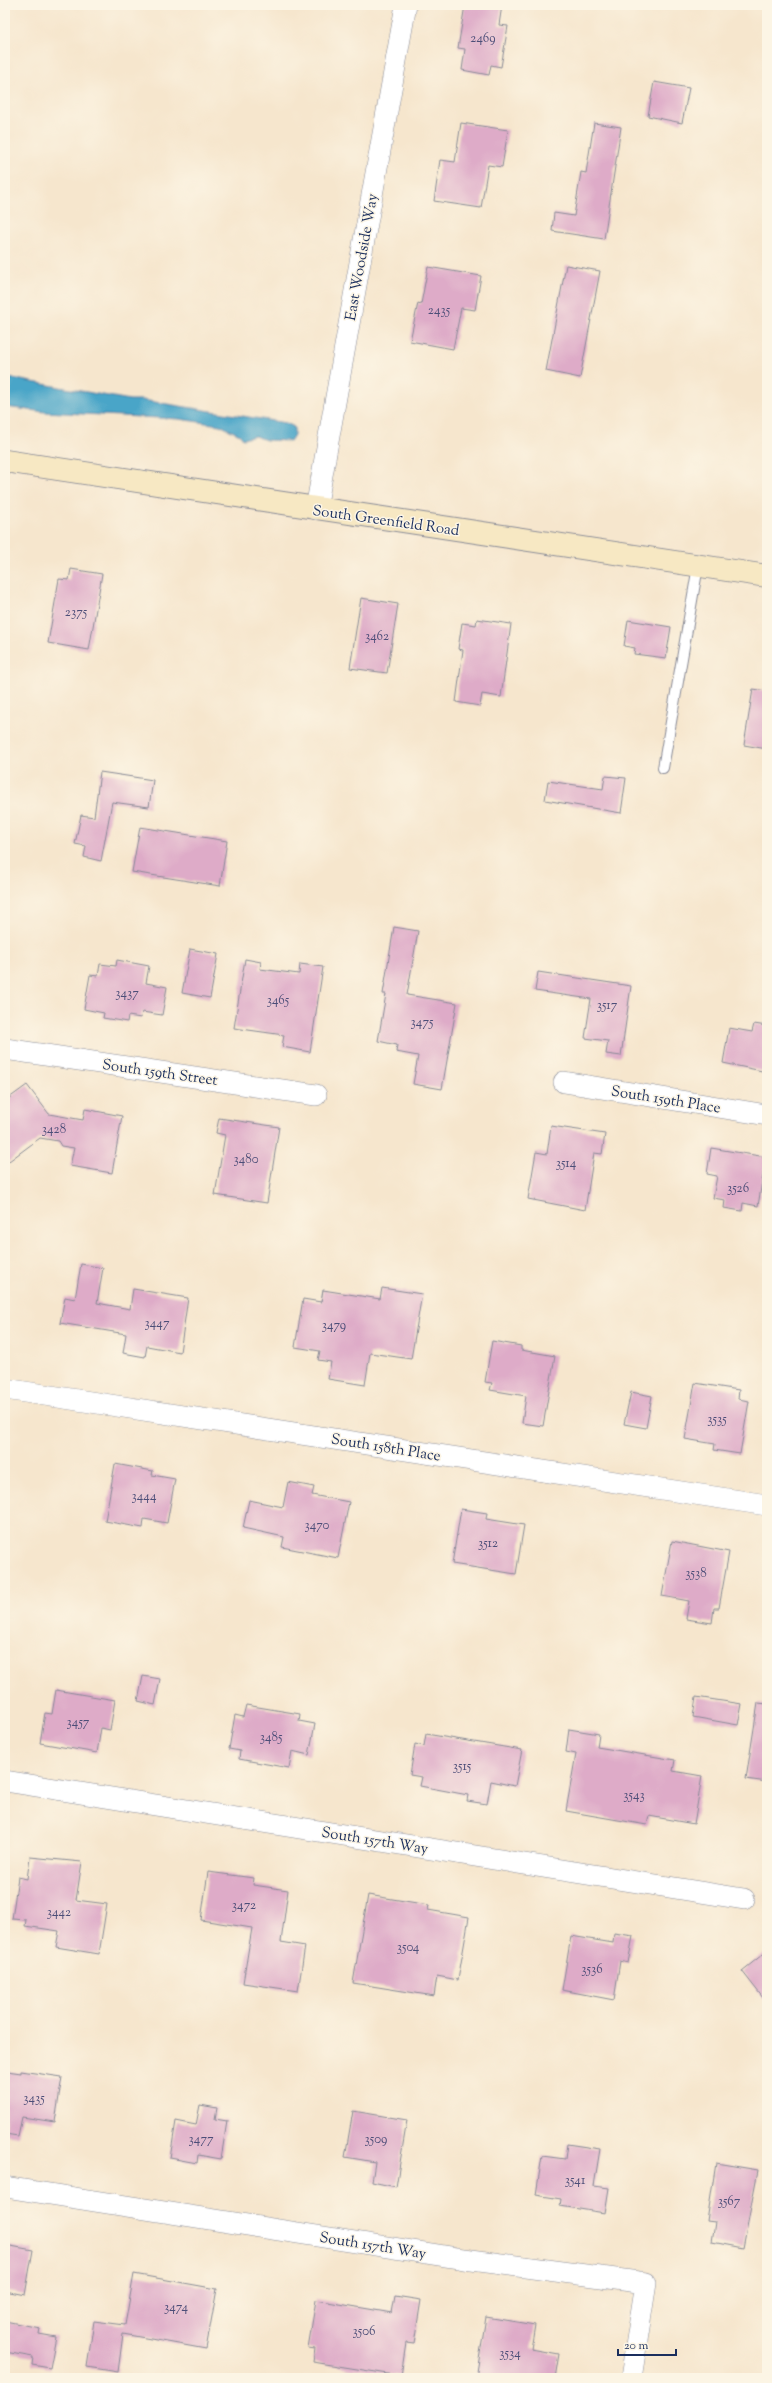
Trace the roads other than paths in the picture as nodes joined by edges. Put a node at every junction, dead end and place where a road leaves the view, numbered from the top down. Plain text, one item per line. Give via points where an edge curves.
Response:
1 (406, 5) edge
2 (5, 461) edge
3 (316, 510) junction
4 (698, 566) junction
5 (767, 576) edge
6 (663, 768) dead end
7 (5, 1049) edge
8 (564, 1082) dead end
9 (316, 1096) dead end
10 (767, 1115) edge
11 (5, 1389) edge
12 (767, 1505) edge
13 (5, 1781) edge
14 (744, 1899) dead end
15 (5, 2187) edge
16 (631, 2378) edge

1 - 3 street, East Woodside Way
2 - 3 main road, South Greenfield Road
3 - 4 main road, South Greenfield Road
4 - 5 main road, South Greenfield Road
4 - 6 lane
7 - 9 street, South 159th Street
8 - 10 street, South 159th Place
11 - 12 street, South 158th Place
13 - 14 street, South 157th Way
15 - 16 street, South 157th Way via 464,2259 646,2283

